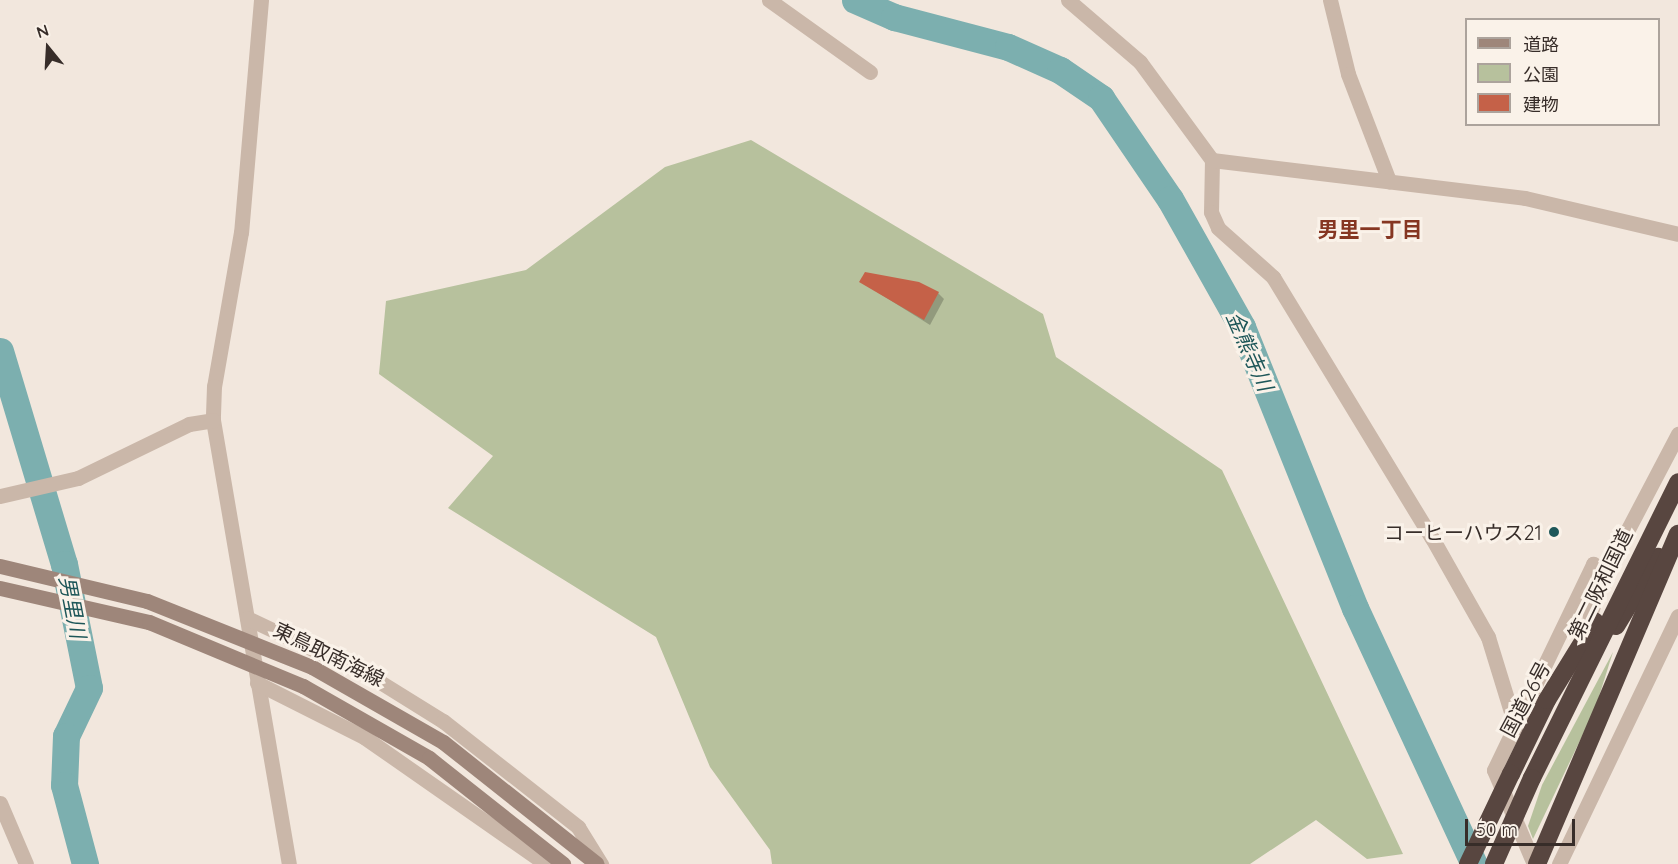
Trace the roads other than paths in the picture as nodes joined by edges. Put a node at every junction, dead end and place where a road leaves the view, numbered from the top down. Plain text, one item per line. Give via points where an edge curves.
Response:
1 (261, 0) edge
2 (768, 0) edge
3 (1068, 0) edge
4 (1330, 0) edge
5 (870, 72) dead end
6 (1212, 160) junction
7 (1389, 181) junction
8 (1678, 234) edge
9 (213, 420) junction
10 (1678, 434) edge
11 (1678, 482) edge
12 (0, 496) edge
13 (1678, 525) edge
14 (1651, 531) junction
15 (1678, 534) edge
16 (1672, 561) edge
17 (0, 566) edge
18 (1606, 571) junction
19 (0, 588) edge
20 (1678, 616) edge
21 (247, 618) junction
22 (1589, 631) junction
23 (257, 683) junction
24 (1567, 708) junction
25 (1515, 725) junction
26 (0, 803) edge
27 (1538, 860) edge
28 (26, 864) edge
29 (289, 864) edge
30 (546, 864) edge
31 (563, 864) edge
32 (599, 864) edge
33 (1468, 864) edge
34 (1494, 864) edge
35 (1559, 864) edge

1 - 9 street via 241,231 213,386
2 - 5 street
3 - 6 street via 1140,62
4 - 7 street via 1348,74
6 - 7 street
6 - 25 street via 1211,212 1218,228 1273,277 1432,538 1488,637
7 - 8 street via 1572,206
9 - 12 street via 189,424 78,478
9 - 21 street
10 - 18 street
11 - 14 highway, 第二阪和国道
13 - 24 highway, 第二阪和国道
14 - 22 highway, 国道26号
14 - 24 highway, 第二阪和国道
15 - 16 highway
16 - 27 highway
17 - 32 main road, 東鳥取南海線, bridge via 147,601 312,667 443,742
18 - 22 street via 1590,614
18 - 25 street via 1593,564
19 - 31 main road, 東鳥取南海線, bridge via 149,622 303,686 429,758
20 - 35 street
21 - 23 street
21 - 32 street via 372,678 443,721 578,827
22 - 33 highway, 国道26号, bridge via 1511,774
23 - 29 street
23 - 30 street via 364,737
24 - 34 highway, 第二阪和国道, bridge
25 - 27 street via 1494,770
26 - 28 street

